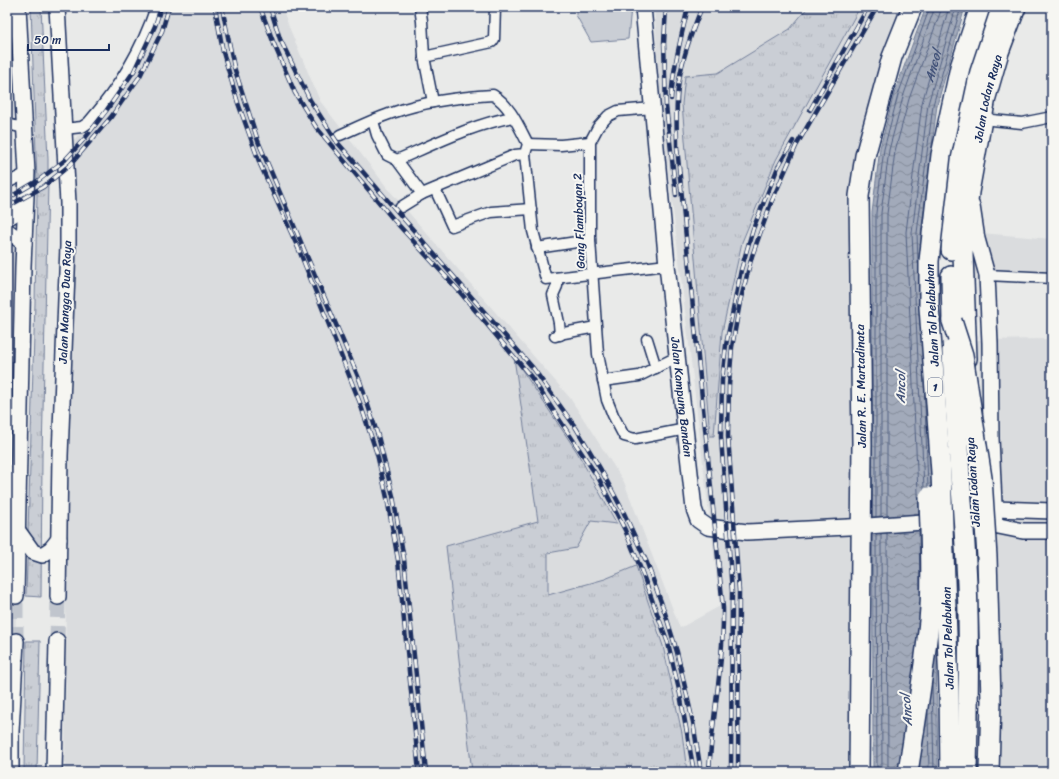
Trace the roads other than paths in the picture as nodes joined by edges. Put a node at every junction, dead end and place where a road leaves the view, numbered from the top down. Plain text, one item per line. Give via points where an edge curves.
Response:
1 (18, 7) edge
2 (57, 7) edge
3 (156, 7) edge
4 (420, 7) edge
5 (495, 7) edge
6 (643, 7) edge
7 (912, 7) edge
8 (980, 7) edge
9 (999, 7) edge
10 (1015, 7) edge
11 (424, 57) junction
12 (434, 102) junction
13 (653, 108) junction
14 (513, 117) junction
15 (1052, 117) edge
16 (982, 119) junction
17 (373, 121) junction
18 (7, 124) edge
19 (24, 128) junction
20 (64, 129) junction
21 (340, 134) dead end
22 (590, 142) junction
23 (526, 149) junction
24 (397, 160) junction
25 (27, 173) junction
26 (7, 183) edge
27 (435, 189) junction
28 (969, 192) junction
29 (422, 194) junction
30 (25, 207) junction
31 (402, 207) dead end
32 (531, 209) junction
33 (7, 218) edge
34 (7, 231) edge
35 (590, 240) junction
36 (24, 243) junction
37 (537, 248) junction
38 (667, 265) junction
39 (592, 274) junction
40 (987, 275) junction
41 (557, 278) junction
42 (1052, 278) edge
43 (929, 307) junction
44 (952, 321) junction
45 (596, 327) junction
46 (647, 339) dead end
47 (677, 357) junction
48 (656, 368) junction
49 (603, 381) junction
50 (686, 429) junction
51 (995, 510) junction
52 (1052, 511) edge
53 (972, 518) junction
54 (865, 526) junction
55 (995, 526) junction
56 (18, 531) junction
57 (1052, 531) edge
58 (59, 539) junction
59 (16, 596) tunnel mouth
60 (58, 597) tunnel mouth
61 (16, 640) tunnel mouth
62 (57, 641) tunnel mouth
63 (11, 772) edge
64 (54, 772) edge
65 (859, 772) edge
66 (908, 772) edge
67 (950, 772) edge
68 (967, 772) edge
69 (982, 772) edge
70 (990, 772) edge

1 - 19 main road
2 - 20 main road, Jalan Mangga Dua Raya
3 - 20 street via 139,49 117,87 88,123 82,127
4 - 11 street
5 - 11 street via 492,42
6 - 13 main road, Jalan Kampung Bandan
7 - 54 highway, Jalan R. E. Martadinata via 892,57 868,142 859,196
8 - 43 highway, Jalan Tol Pelabuhan / 1, bridge via 960,67 940,155 929,262
9 - 44 highway, Jalan Tol Pelabuhan / 1 via 968,112 955,182 952,223
10 - 16 highway, Jalan Lodan Raya via 999,52
11 - 12 street
12 - 14 street via 494,95
12 - 17 street via 396,111
13 - 22 street via 618,111 608,116
13 - 38 main road, Jalan Kampung Bandan
14 - 23 street
14 - 24 street via 473,128
15 - 16 street via 1022,123
16 - 28 highway, Jalan Lodan Raya
17 - 21 street
17 - 24 street via 387,155
18 - 19 street
19 - 25 main road
20 - 58 main road, Jalan Mangga Dua Raya via 68,246 62,369
22 - 23 street
22 - 35 street, Gang Flamboyan 2
23 - 27 street
23 - 32 street
24 - 29 street
25 - 26 street
25 - 30 main road
27 - 29 street
27 - 32 street via 452,226 491,212
28 - 40 main road, Jalan Lodan Raya via 977,239
28 - 53 highway, Jalan Lodan Raya via 963,268
29 - 31 street
30 - 33 main road
30 - 36 main road
32 - 37 street
34 - 36 main road
35 - 37 street
35 - 39 street, Gang Flamboyan 2
36 - 56 main road
37 - 41 street via 546,279
38 - 39 street, Gang Flamboyan 2
38 - 47 main road, Jalan Kampung Bandan
39 - 41 street
39 - 45 street
40 - 42 street
40 - 51 main road, Jalan Lodan Raya
41 - 45 street via 553,295 559,323 557,336
43 - 66 highway, bridge via 924,392 929,479 930,600
43 - 67 highway, Jalan Tol Pelabuhan / 1, bridge via 941,472
44 - 68 highway, Jalan Tol Pelabuhan / 1, bridge via 954,395 967,583
44 - 70 highway, bridge via 963,355 982,478 988,587
45 - 49 street
46 - 48 street
47 - 48 street
47 - 50 main road, Jalan Kampung Bandan
48 - 49 street via 639,376
49 - 50 street via 611,410 624,436 635,439
50 - 54 main road, Jalan Kampung Bandan via 694,509 698,520 708,527 747,532
51 - 52 main road
51 - 53 main road
51 - 55 main road, Jalan Lodan Raya
53 - 54 main road, Jalan Kampung Bandan
53 - 55 main road
53 - 69 highway, Jalan Lodan Raya via 981,687
54 - 65 highway, Jalan R. E. Martadinata
55 - 57 main road via 1023,531
56 - 58 main road via 33,552 42,555
56 - 59 main road
58 - 60 main road, Jalan Mangga Dua Raya
61 - 63 main road
62 - 64 main road

